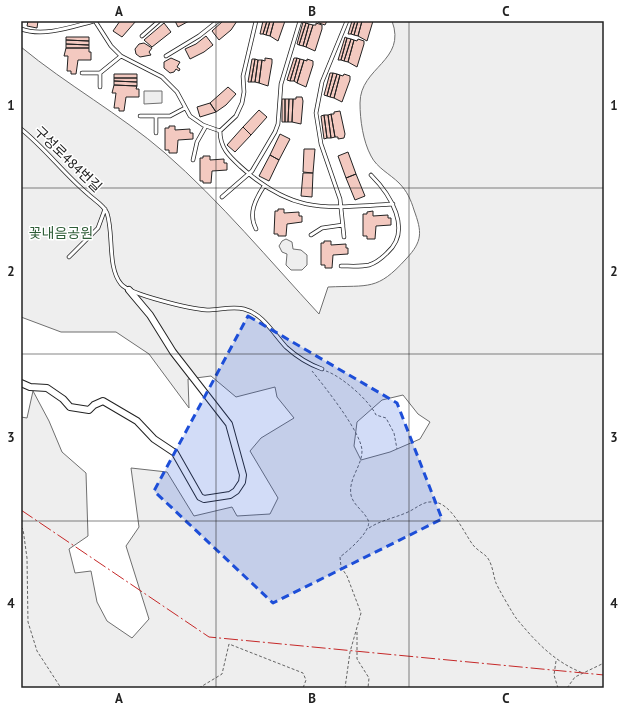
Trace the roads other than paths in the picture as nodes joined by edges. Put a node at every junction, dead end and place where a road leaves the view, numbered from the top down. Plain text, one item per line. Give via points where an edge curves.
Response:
1 (95, 21) edge
2 (159, 21) edge
3 (218, 21) edge
4 (256, 21) edge
5 (300, 21) edge
6 (347, 21) edge
7 (21, 29) edge
8 (142, 36) dead end
9 (121, 56) junction
10 (166, 56) dead end
11 (82, 73) dead end
12 (100, 73) junction
13 (100, 87) dead end
14 (185, 108) junction
15 (140, 116) dead end
16 (156, 116) junction
17 (206, 126) junction
18 (21, 129) edge
19 (220, 131) junction
20 (156, 133) dead end
21 (194, 160) dead end
22 (249, 174) junction
23 (371, 175) dead end
24 (264, 186) junction
25 (222, 197) dead end
26 (393, 204) junction
27 (342, 207) junction
28 (105, 209) junction
29 (343, 225) junction
30 (256, 229) dead end
31 (311, 235) dead end
32 (344, 237) dead end
33 (69, 257) dead end
34 (341, 266) dead end
35 (129, 290) junction
36 (322, 369) road end
37 (21, 383) edge

1 - 7 lane via 46,32
1 - 9 lane
2 - 8 lane
3 - 10 lane
4 - 19 lane via 243,76 242,103 236,116
5 - 22 lane via 281,84 277,128
6 - 27 lane via 322,82 316,113 321,144
9 - 12 lane
9 - 14 lane via 162,77 177,92
11 - 12 lane
12 - 13 lane
14 - 16 lane via 170,116
14 - 17 lane via 194,119
15 - 16 lane
16 - 20 lane
17 - 19 lane
17 - 21 lane via 197,142
18 - 28 lane, 구성로484번길 via 40,145 69,178
19 - 22 lane via 224,150
22 - 24 lane
22 - 25 lane
23 - 26 lane
24 - 27 lane via 299,203
24 - 30 lane via 252,213
26 - 27 lane
26 - 34 lane via 398,230 389,252 371,264
27 - 29 lane
28 - 33 lane via 98,228
28 - 35 lane, 구성로484번길 via 110,224 115,272 121,284
29 - 31 lane via 326,227
29 - 32 lane
35 - 36 lane via 204,309 234,308 250,311 306,363
35 - 37 street via 229,424 243,475 241,486 230,495 204,499 200,497 175,453 154,439 137,421 103,401 89,410 70,407 47,388 30,387

